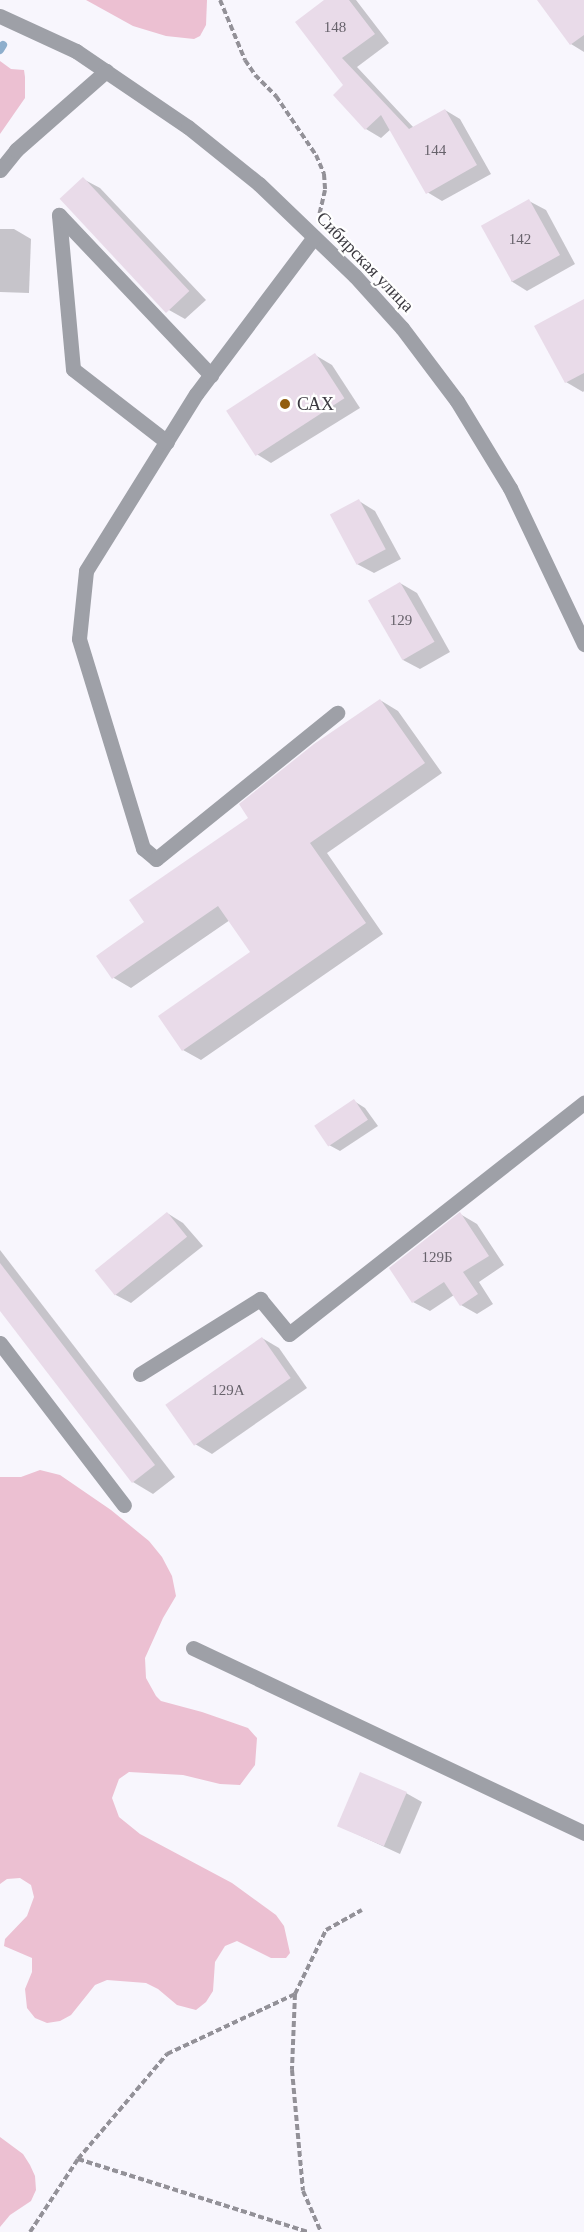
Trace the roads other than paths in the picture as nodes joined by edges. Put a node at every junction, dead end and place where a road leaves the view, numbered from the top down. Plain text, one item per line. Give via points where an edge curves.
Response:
1 (0, 16) edge
2 (105, 70) junction
3 (0, 170) edge
4 (314, 237) junction
5 (211, 375) junction
6 (167, 442) junction
7 (584, 644) edge
8 (337, 713) dead end
9 (584, 1103) edge
10 (0, 1343) edge
11 (140, 1374) dead end
12 (124, 1505) dead end
13 (193, 1648) dead end
14 (584, 1833) edge

1 - 2 street, Сибирская улица via 76,51
2 - 3 street
2 - 4 street, Сибирская улица via 188,127 259,184
4 - 5 street
4 - 7 street, Сибирская улица via 394,320 457,401 510,488
5 - 6 street
5 - 6 street via 59,215 73,369
6 - 8 street via 86,571 79,639 143,848 156,859
9 - 11 street via 289,1334 260,1299
10 - 12 street
13 - 14 street

